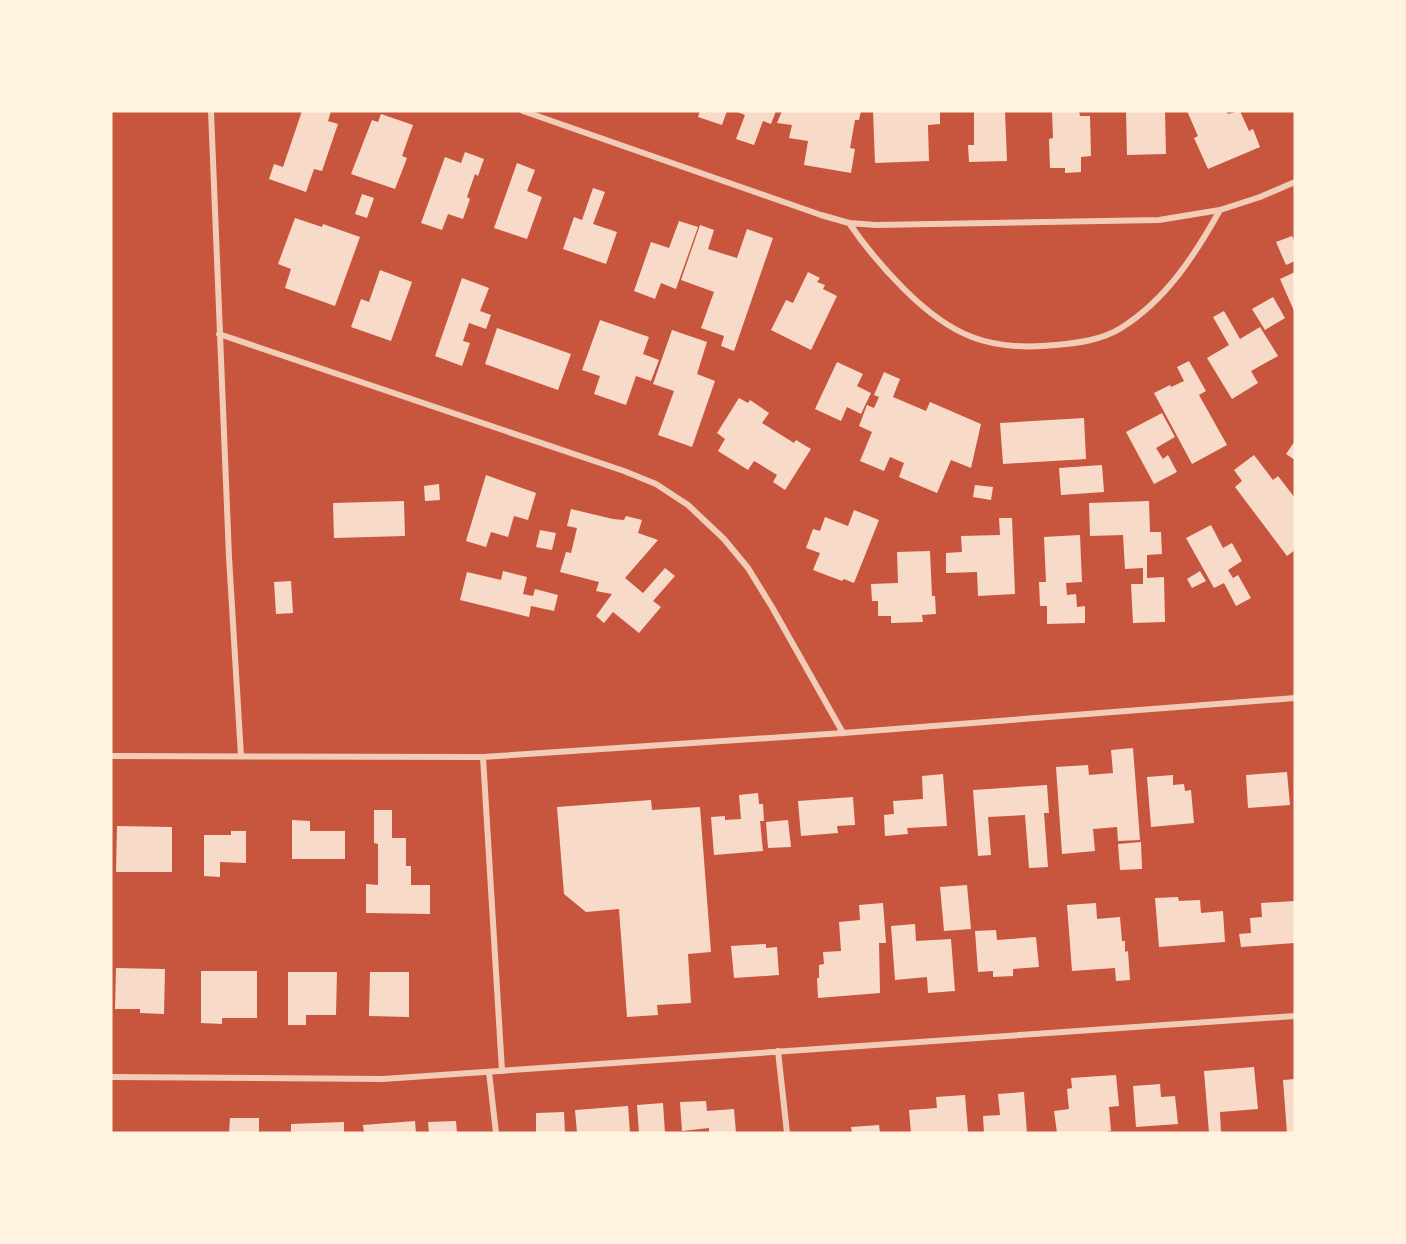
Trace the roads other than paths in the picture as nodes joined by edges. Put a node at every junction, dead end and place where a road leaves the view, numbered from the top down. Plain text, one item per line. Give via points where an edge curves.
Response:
1 (211, 111) edge
2 (524, 111) edge
3 (1295, 182) edge
4 (1220, 210) junction
5 (849, 223) junction
6 (219, 334) junction
7 (1295, 698) edge
8 (843, 734) junction
9 (111, 756) edge
10 (241, 756) junction
11 (483, 757) junction
12 (1295, 1016) edge
13 (778, 1051) junction
14 (502, 1071) junction
15 (489, 1072) junction
16 (111, 1077) edge
17 (496, 1133) edge
18 (788, 1133) edge

1 - 6 street
2 - 5 street
3 - 4 street
4 - 5 street via 1159,220
4 - 5 street via 1173,283 1141,314 1097,339 1040,347 986,342 944,324 871,255
6 - 8 street via 656,484 688,505 748,568
6 - 10 street
7 - 8 street
8 - 11 street
9 - 10 street
10 - 11 street
11 - 14 street
12 - 13 street
13 - 14 street
13 - 18 street
14 - 15 street
15 - 16 street via 382,1079
15 - 17 street

